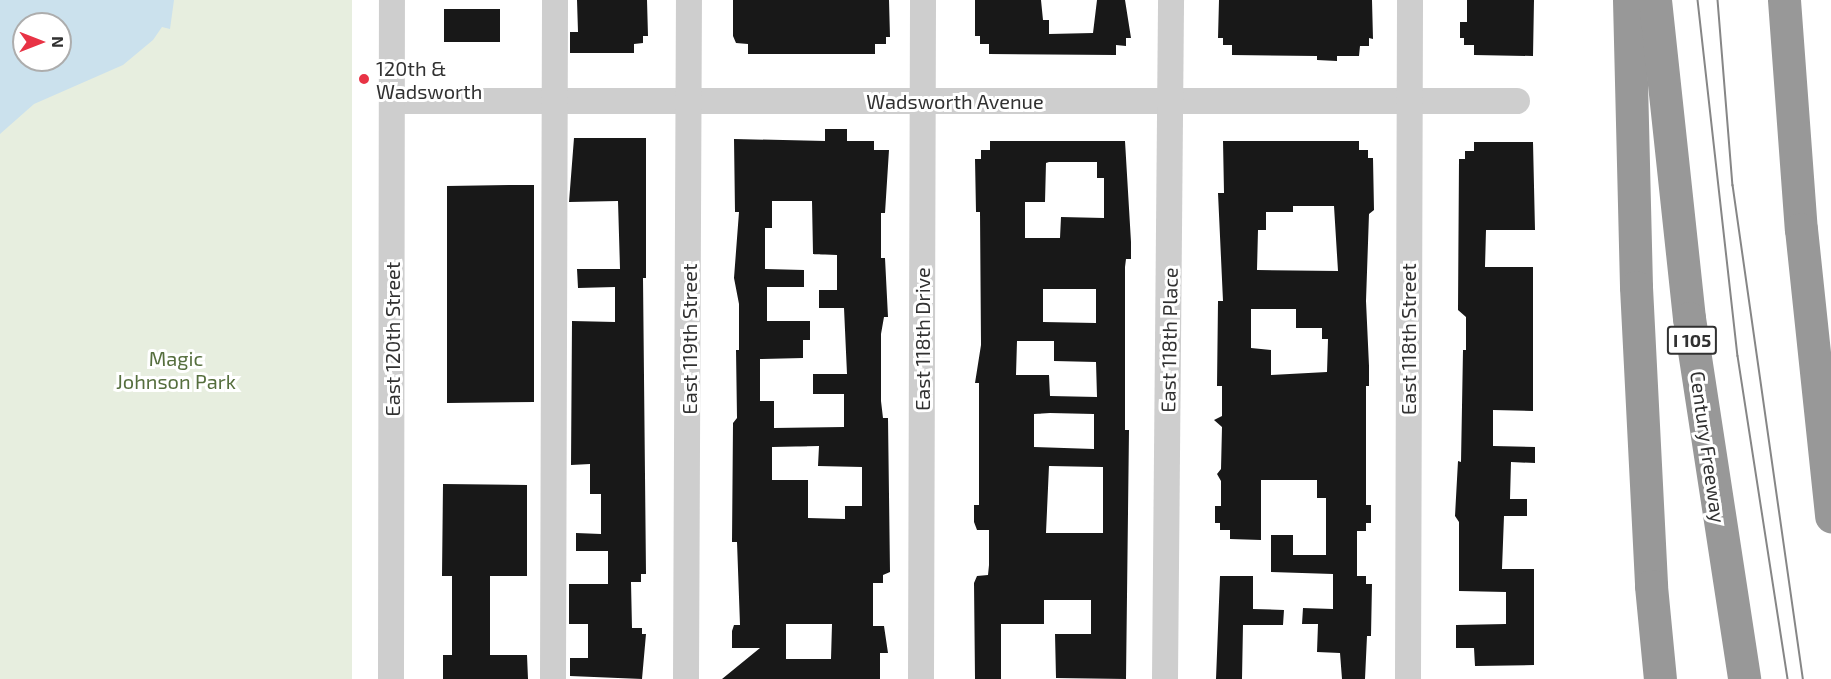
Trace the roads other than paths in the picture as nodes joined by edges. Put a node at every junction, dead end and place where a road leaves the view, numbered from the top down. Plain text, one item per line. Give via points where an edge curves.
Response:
1 (393, 0) edge
2 (555, 0) edge
3 (689, 0) edge
4 (923, 0) edge
5 (1171, 0) edge
6 (1410, 0) edge
7 (1629, 0) edge
8 (1655, 0) edge
9 (1784, 0) edge
10 (393, 101) junction
11 (555, 101) junction
12 (690, 101) junction
13 (922, 101) junction
14 (1172, 101) junction
15 (1409, 101) junction
16 (1517, 101) dead end
17 (1801, 229) junction
18 (1831, 351) edge
19 (1831, 516) edge
20 (391, 679) edge
21 (553, 679) edge
22 (686, 679) edge
23 (921, 679) edge
24 (1165, 679) edge
25 (1408, 679) edge
26 (1660, 679) edge
27 (1744, 679) edge

1 - 10 street, East 120th Street
2 - 11 street
3 - 12 street, East 119th Street
4 - 13 street, East 118th Drive
5 - 14 street, East 118th Place
6 - 15 street, East 118th Street
7 - 26 highway via 1636,287 1651,586
8 - 27 highway, Century Freeway / I 105 via 1689,318
9 - 17 highway
10 - 11 street, Wadsworth Avenue
10 - 20 street, East 120th Street
11 - 12 street, Wadsworth Avenue
11 - 21 street
12 - 13 street, Wadsworth Avenue
12 - 22 street, East 119th Street
13 - 14 street, Wadsworth Avenue
13 - 23 street, East 118th Drive
14 - 15 street, Wadsworth Avenue
14 - 24 street, East 118th Place
15 - 16 street, Wadsworth Avenue
15 - 25 street, East 118th Street
17 - 18 highway
17 - 19 highway

